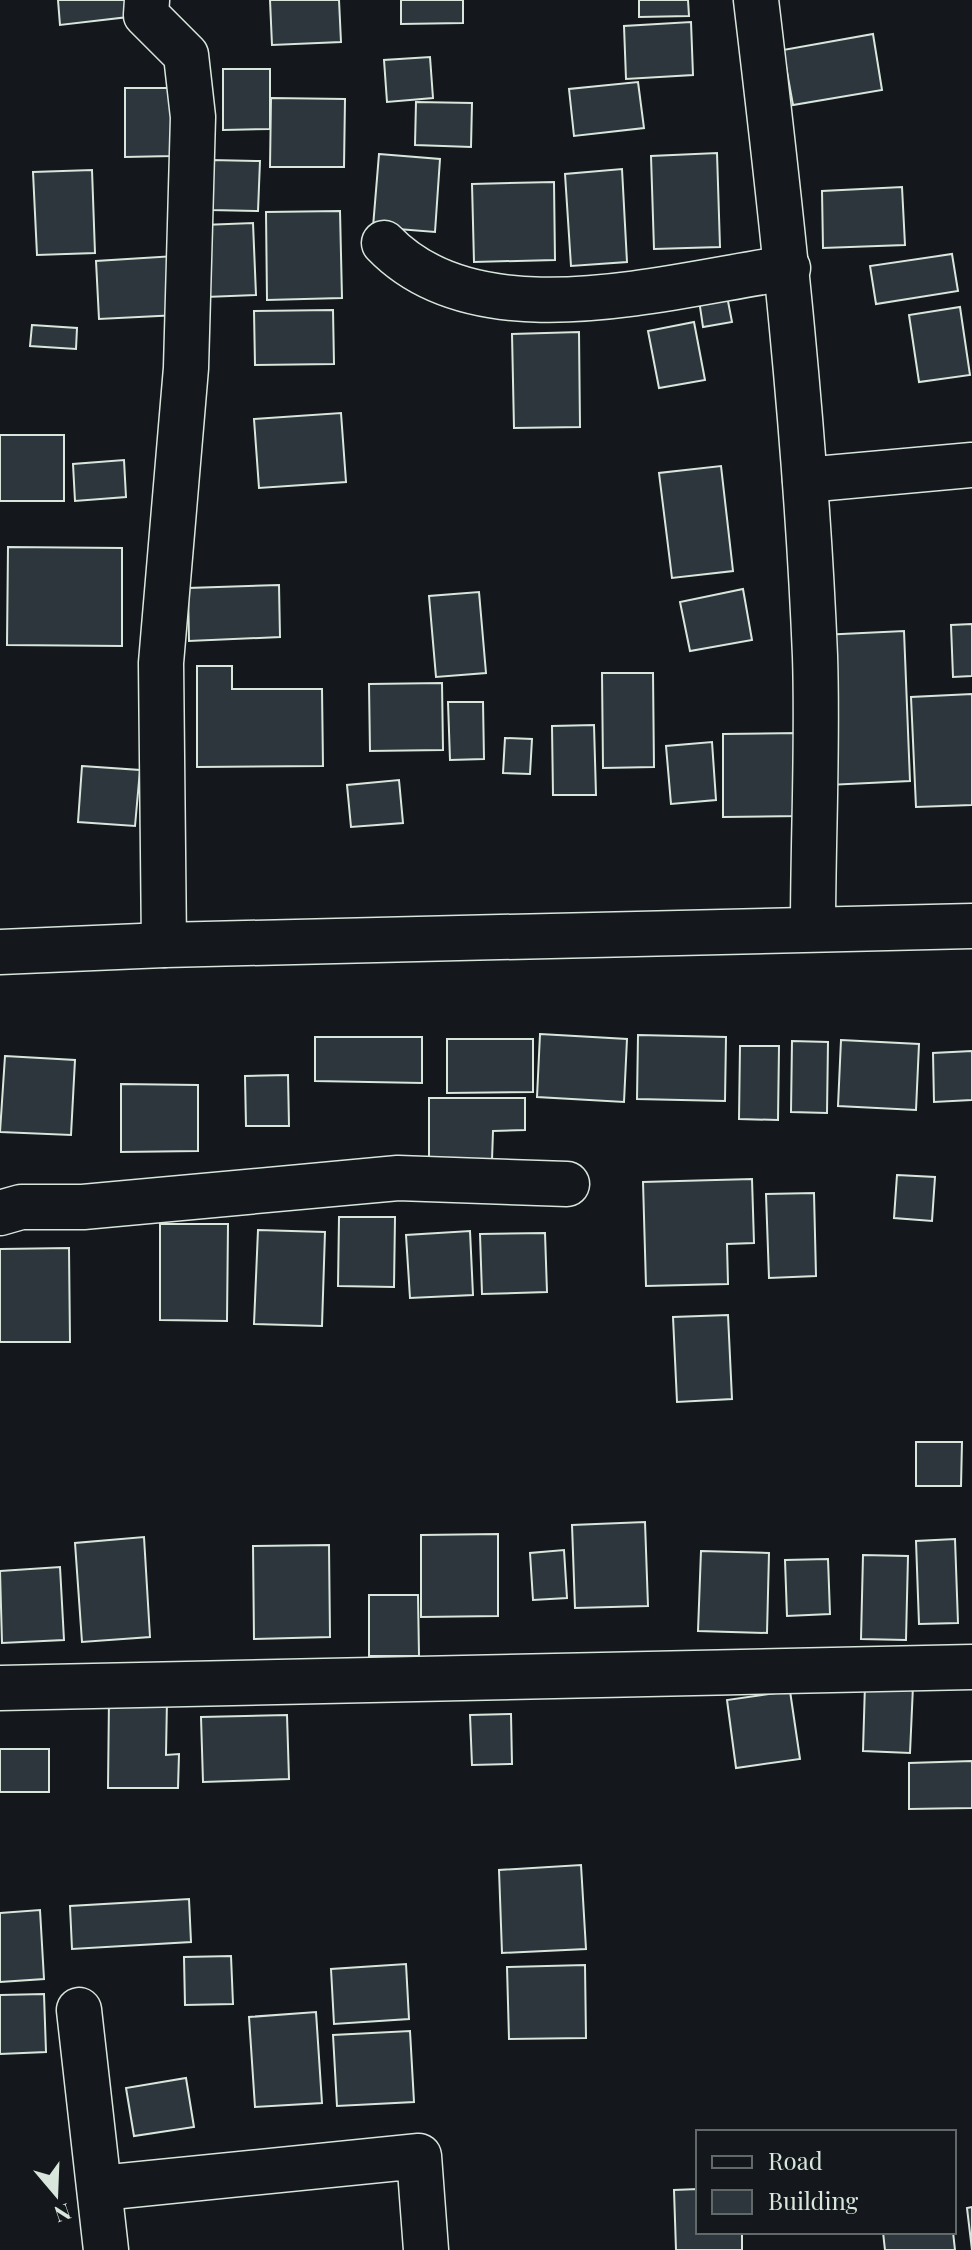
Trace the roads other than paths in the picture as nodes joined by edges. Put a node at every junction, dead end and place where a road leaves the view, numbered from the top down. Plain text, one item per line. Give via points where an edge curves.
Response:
1 (147, 0) edge
2 (756, 0) edge
3 (384, 243) dead end
4 (788, 268) junction
5 (972, 465) edge
6 (805, 480) junction
7 (972, 926) edge
8 (813, 928) junction
9 (164, 945) junction
10 (0, 952) edge
11 (567, 1184) dead end
12 (0, 1213) edge
13 (972, 1667) edge
14 (0, 1688) edge
15 (79, 2010) dead end
16 (101, 2188) junction
17 (106, 2250) edge
18 (426, 2250) edge

1 - 9 street via 146,15 186,55 193,117 186,368 161,663
2 - 4 street
3 - 4 street via 403,262 446,285 495,296 593,299
4 - 6 street
5 - 6 street
6 - 8 street via 815,659
7 - 8 street
8 - 9 street
9 - 10 street
11 - 12 street via 398,1178 83,1207 21,1207
13 - 14 street
15 - 16 street
16 - 17 street
16 - 18 street via 419,2156

